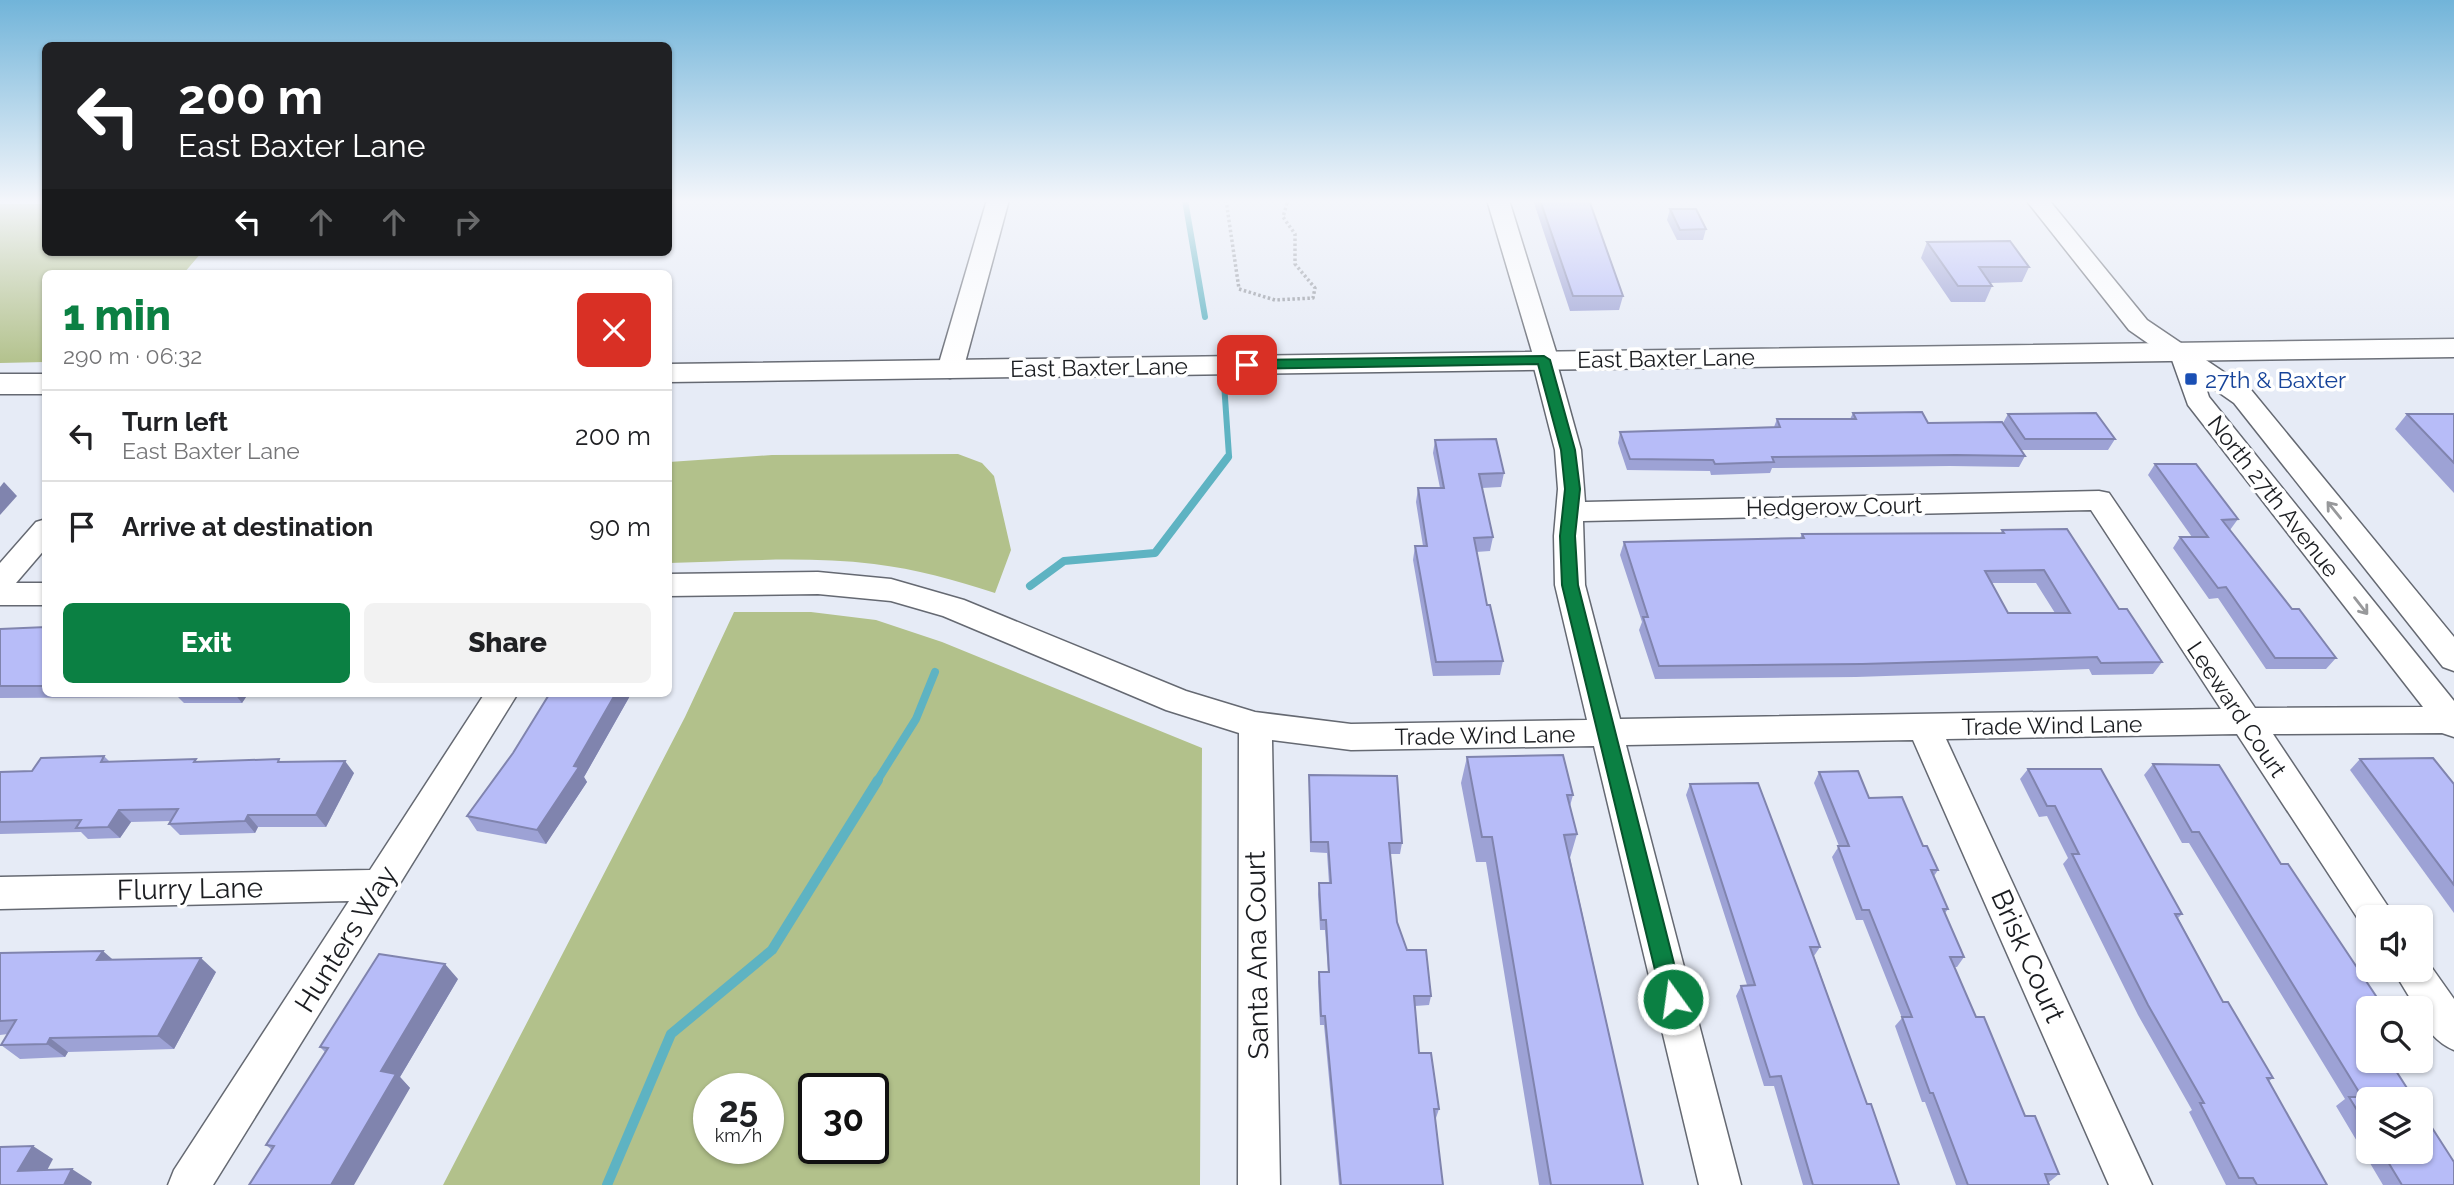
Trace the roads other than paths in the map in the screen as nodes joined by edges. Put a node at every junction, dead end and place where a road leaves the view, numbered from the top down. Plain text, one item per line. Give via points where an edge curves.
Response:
1 (982, 255) edge
2 (1515, 255) edge
3 (2082, 255) edge
4 (2454, 348) edge
5 (2182, 352) junction
6 (1544, 360) junction
7 (950, 370) junction
8 (672, 373) edge
9 (0, 384) edge
10 (42, 384) edge
11 (2099, 500) joint
12 (1570, 512) junction
13 (42, 534) edge
14 (0, 582) edge
15 (672, 585) edge
16 (0, 594) edge
17 (42, 594) edge
18 (2454, 659) edge
19 (499, 697) edge
20 (2244, 721) junction
21 (2453, 722) edge
22 (1255, 725) junction
23 (1924, 728) junction
24 (1605, 733) junction
25 (380, 885) junction
26 (0, 893) edge
27 (2368, 905) edge
28 (2420, 982) edge
29 (2454, 1032) edge
30 (189, 1185) edge
31 (1259, 1185) edge
32 (1720, 1185) edge
33 (2131, 1185) edge

1 - 7 street
2 - 6 street
3 - 5 street via 2138,325
4 - 5 main road, East Baxter Lane
5 - 6 main road, East Baxter Lane
18 -> 5 street, North 27th Avenue via 2243,397
5 -> 21 street, North 27th Avenue via 2197,399
6 - 7 main road, East Baxter Lane
6 - 12 street via 1568,450
7 - 8 main road, East Baxter Lane
9 - 10 main road
11 - 12 street, Hedgerow Court
11 - 20 street, Leeward Court
12 - 24 street via 1570,585
13 - 14 street
15 - 22 street, Trade Wind Lane via 818,583 891,590 953,608 1177,701
16 - 17 street
19 - 25 street, Hunters Way
20 - 21 street, Trade Wind Lane
20 - 23 street, Trade Wind Lane
20 - 27 street, Leeward Court
22 - 24 street, Trade Wind Lane via 1351,737
22 - 31 street, Santa Ana Court
23 - 24 street, Trade Wind Lane
23 - 33 street, Brisk Court
24 - 32 street
25 - 26 street, Flurry Lane
25 - 30 street, Hunters Way
28 - 29 street

